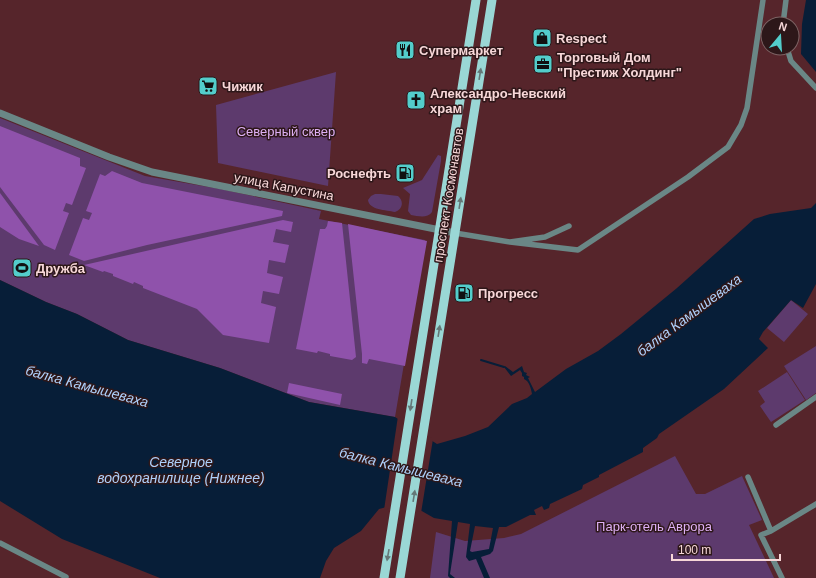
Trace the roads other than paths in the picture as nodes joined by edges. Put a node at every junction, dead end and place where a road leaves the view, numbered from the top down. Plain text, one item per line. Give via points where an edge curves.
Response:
1 (476, 0) edge
2 (492, 0) edge
3 (763, 0) edge
4 (786, 0) edge
5 (784, 16) edge
6 (789, 56) edge
7 (816, 88) edge
8 (0, 113) edge
9 (570, 226) dead end
10 (440, 230) junction
11 (455, 233) junction
12 (510, 242) junction
13 (816, 397) edge
14 (776, 425) dead end
15 (748, 477) dead end
16 (816, 504) edge
17 (771, 531) junction
18 (0, 543) edge
19 (66, 577) edge
20 (384, 578) edge
21 (400, 578) edge
22 (782, 578) edge

1 - 10 main road, проспект Космонавтов
11 -> 2 main road, проспект Космонавтов
3 - 12 street via 747,108 742,125 728,147 688,177 578,250
4 - 5 street
6 - 7 street via 791,61
8 - 10 street, улица Капустина via 152,172
9 - 12 street, улица Капустина via 545,237
10 - 11 street, улица Капустина
10 -> 20 main road, проспект Космонавтов
11 - 12 street, улица Капустина
21 -> 11 main road, проспект Космонавтов
13 - 14 street
15 - 17 street
16 - 17 street
17 - 22 street via 761,535
18 - 19 street

